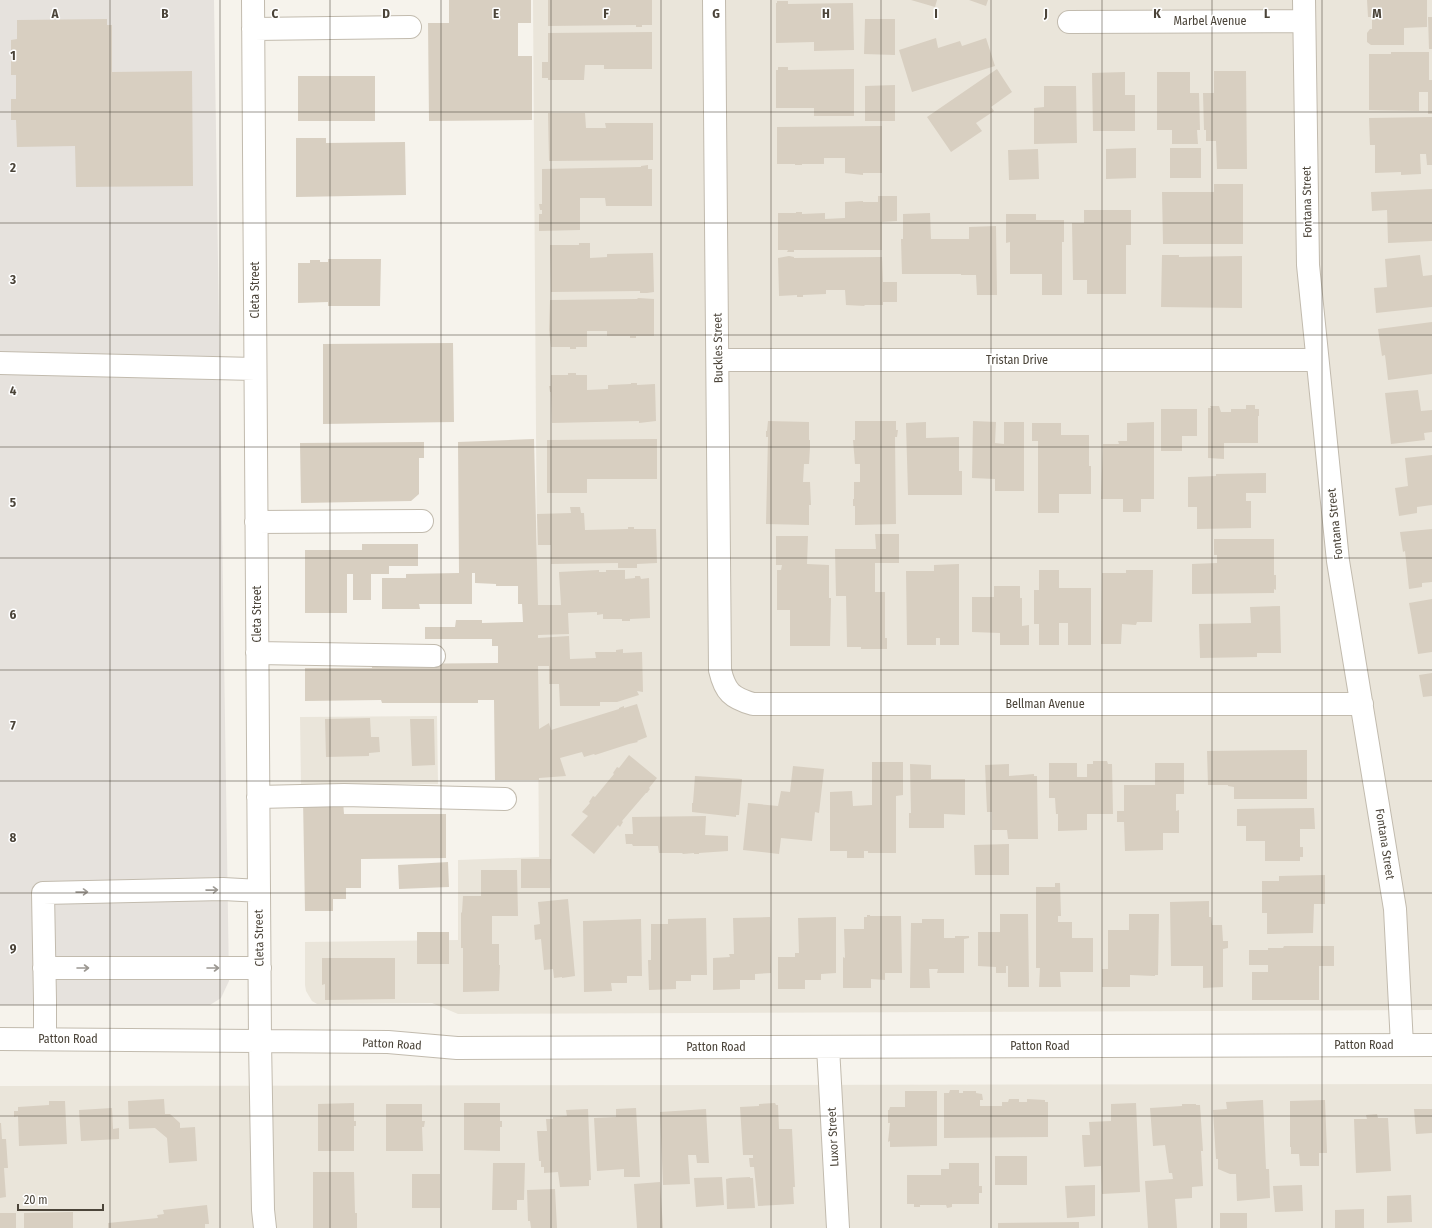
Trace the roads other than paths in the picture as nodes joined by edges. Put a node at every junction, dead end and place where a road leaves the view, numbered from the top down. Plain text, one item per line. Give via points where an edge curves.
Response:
1 (252, 0) edge
2 (714, 0) edge
3 (1304, 10) edge
4 (1069, 22) dead end
5 (410, 27) dead end
6 (253, 29) junction
7 (718, 360) junction
8 (1317, 360) junction
9 (0, 363) edge
10 (255, 369) junction
11 (422, 521) dead end
12 (256, 522) junction
13 (257, 654) junction
14 (434, 656) dead end
15 (730, 693) joint
16 (1362, 704) junction
17 (258, 797) junction
18 (505, 799) dead end
19 (259, 891) junction
20 (44, 968) junction
21 (260, 968) junction
22 (45, 1038) junction
23 (0, 1039) edge
24 (260, 1041) junction
25 (1432, 1044) edge
26 (1402, 1045) junction
27 (828, 1047) junction
28 (265, 1228) edge
29 (838, 1228) edge

1 - 6 street, Cleta Street
2 - 7 street, Buckles Street
3 - 4 street, Marbel Avenue
3 - 8 street, Fontana Street via 1308,265
5 - 6 street
6 - 10 street, Cleta Street
7 - 8 street, Tristan Drive
7 - 15 street, Buckles Street via 720,670 723,683
8 - 16 street, Fontana Street via 1338,561
9 - 10 street
10 - 12 street, Cleta Street
11 - 12 street
12 - 13 street, Cleta Street
13 - 14 street
13 - 17 street, Cleta Street
15 - 16 street, Bellman Avenue via 753,704
16 - 26 street, Fontana Street via 1395,909
17 - 18 street via 344,795
17 - 19 street, Cleta Street
20 -> 19 street via 43,893 223,889
19 - 21 street, Cleta Street
20 -> 21 street
20 - 22 street
21 - 24 street, Cleta Street
22 - 23 street, Patton Road
22 - 24 street, Patton Road
24 - 27 street, Patton Road via 388,1042 457,1048
24 - 28 street, Cleta Street
25 - 26 street, Patton Road
26 - 27 street, Patton Road
27 - 29 street, Luxor Street

